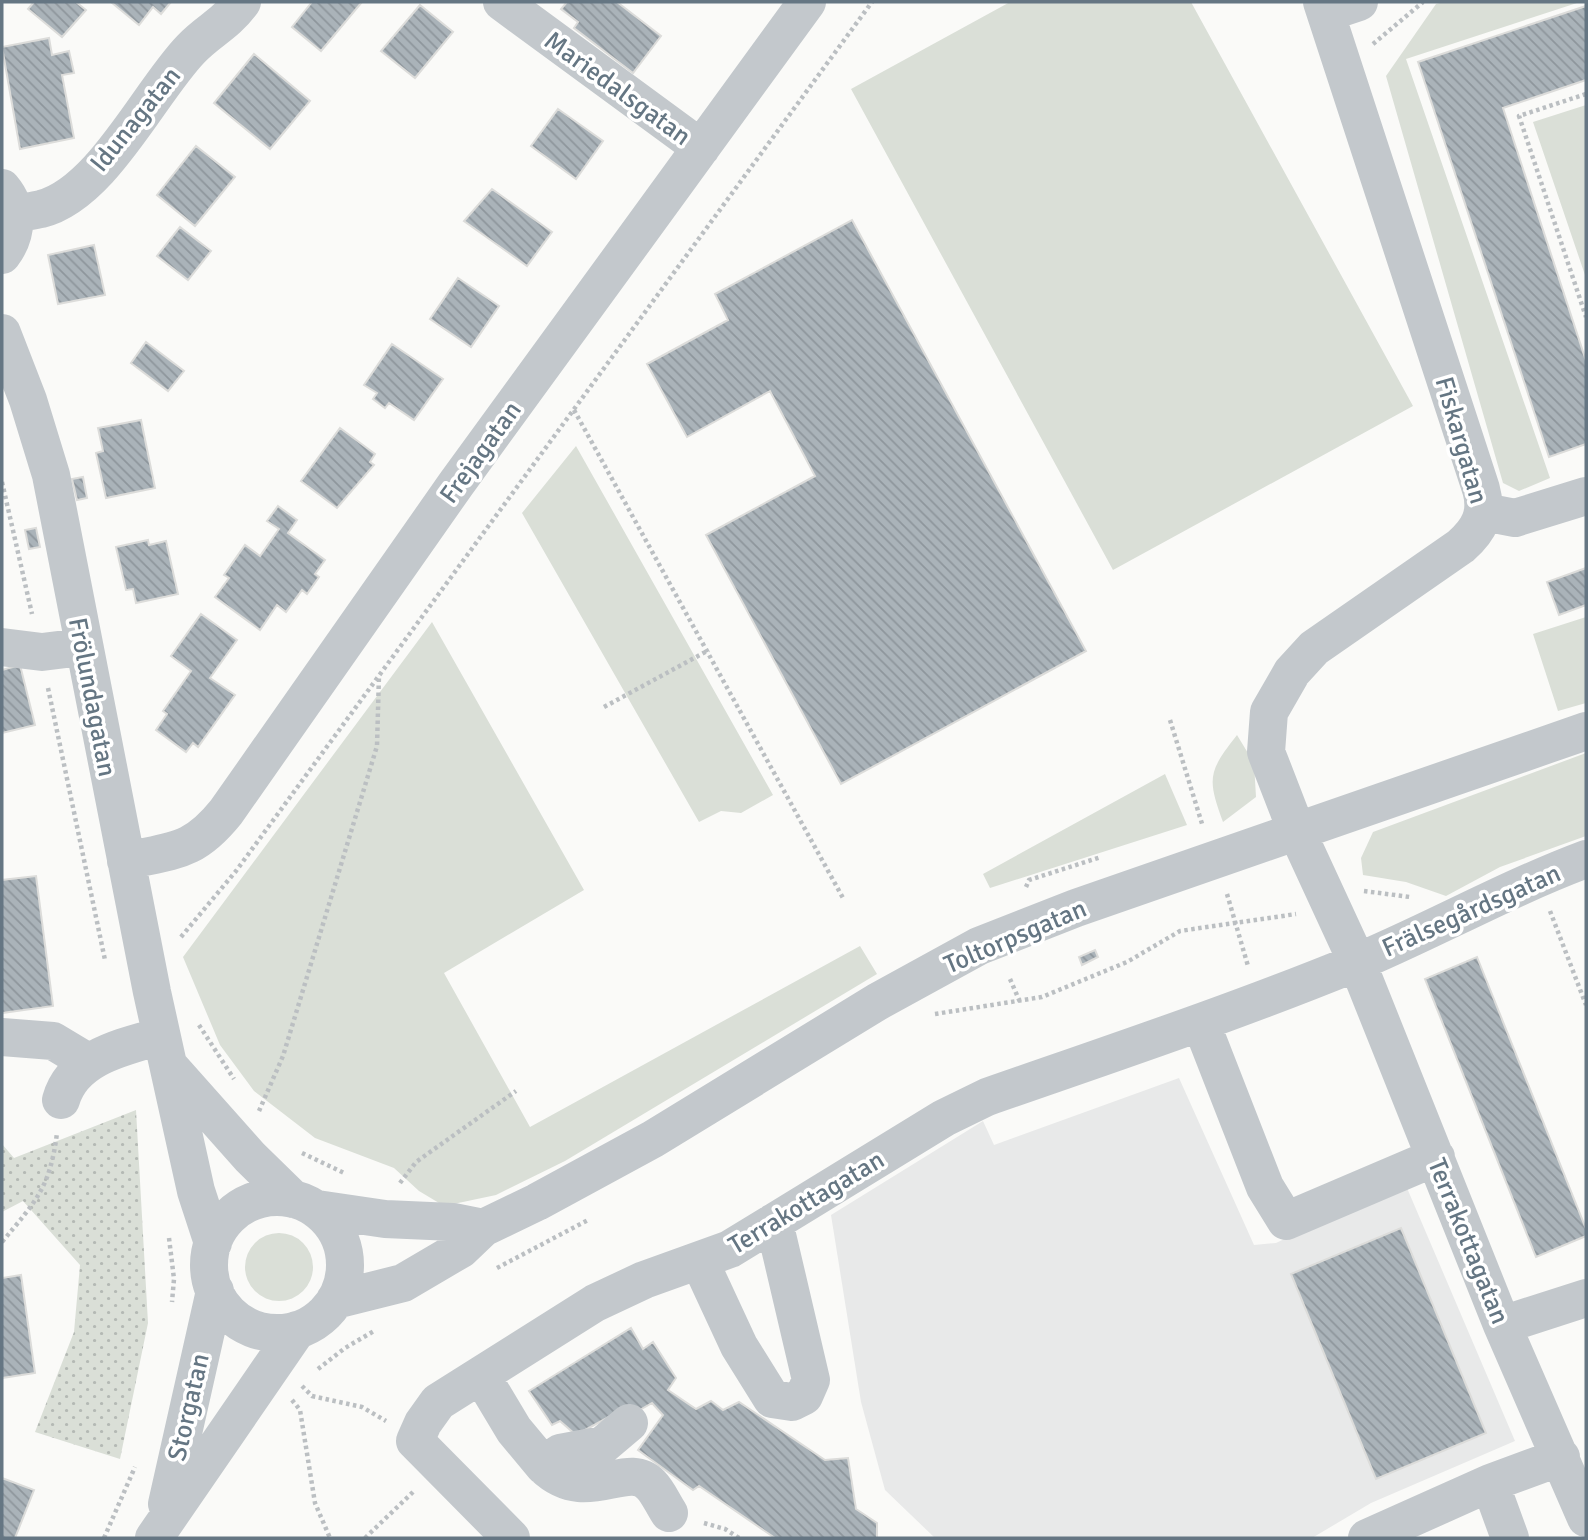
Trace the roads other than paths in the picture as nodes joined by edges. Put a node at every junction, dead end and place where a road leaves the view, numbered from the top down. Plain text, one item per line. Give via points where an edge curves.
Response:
1 (242, 2) edge
2 (502, 2) edge
3 (807, 2) edge
4 (1336, 6) edge
5 (701, 148) junction
6 (8, 201) edge
7 (2, 254) edge
8 (2, 332) edge
9 (1585, 496) edge
10 (1484, 512) junction
11 (2, 647) edge
12 (82, 647) junction
13 (1586, 731) edge
14 (1297, 832) junction
15 (1586, 859) edge
16 (126, 861) junction
17 (1357, 962) junction
18 (1201, 1023) junction
19 (2, 1037) edge
20 (165, 1051) junction
21 (88, 1062) junction
22 (61, 1100) road end
23 (1436, 1157) junction
24 (305, 1204) junction
25 (774, 1222) junction
26 (483, 1228) junction
27 (213, 1243) junction
28 (700, 1262) junction
29 (215, 1291) junction
30 (1586, 1298) edge
31 (335, 1300) junction
32 (1502, 1325) junction
33 (297, 1329) junction
34 (481, 1375) junction
35 (629, 1423) dead end
36 (544, 1466) junction
37 (1490, 1483) junction
38 (1577, 1487) edge
39 (669, 1513) dead end
40 (158, 1531) edge
41 (511, 1538) edge
42 (1367, 1538) edge
43 (1510, 1538) edge

1 - 6 street, Idunagatan via 228,21 191,48 121,144 65,197 41,209
2 - 5 street, Mariedalsgatan
3 - 5 street, Frejagatan
4 - 10 street, Fiskargatan via 1346,76 1482,489
5 - 16 street, Frejagatan via 210,831 191,846
6 - 7 street via 12,237
8 - 12 street, Frölundagatan via 51,475
9 - 10 street via 1515,518
10 - 14 street, Fiskargatan via 1474,534 1461,547 1314,648 1278,693 1269,712 1266,752
11 - 12 street via 41,652
12 - 16 street, Frölundagatan
13 - 14 street, Toltorpsgatan
14 - 17 street, Terrakottagatan
14 - 26 street, Toltorpsgatan via 979,946 877,1002 653,1139
15 - 17 street, Frälsegårdsgatan
16 - 20 street, Frölundagatan
17 - 18 street, Terrakottagatan
17 - 23 street, Terrakottagatan
18 - 23 street via 1265,1187 1286,1221
18 - 25 street, Terrakottagatan via 987,1097 944,1118
19 - 21 street via 53,1041
20 - 21 street
20 - 24 street via 250,1157
20 - 27 street, Frölundagatan via 196,1191
21 - 22 street via 65,1084
23 - 32 street, Terrakottagatan
24 - 26 street via 385,1219
24 - 27 street via 268,1197 244,1205 225,1221
24 - 31 street via 334,1227 344,1251 344,1276
25 - 28 street, Terrakottagatan
25 - 28 street via 811,1380 804,1396 792,1402 772,1399 739,1346
26 - 31 street, Toltorpsgatan via 461,1249 402,1283
27 - 29 street via 210,1267
28 - 34 street, Terrakottagatan via 644,1280 595,1303
29 - 33 street via 228,1312 248,1326 272,1332
29 - 40 street, Storgatan
30 - 32 street
31 - 33 street via 318,1318
32 - 38 street, Terrakottagatan
33 - 40 street, Storgatan
34 - 36 street via 514,1430
34 - 41 street, Terrakottagatan via 438,1402 415,1441
35 - 36 street via 603,1445 560,1453
36 - 39 street via 573,1484 631,1475 650,1483
37 - 38 street
37 - 42 street
37 - 43 street

